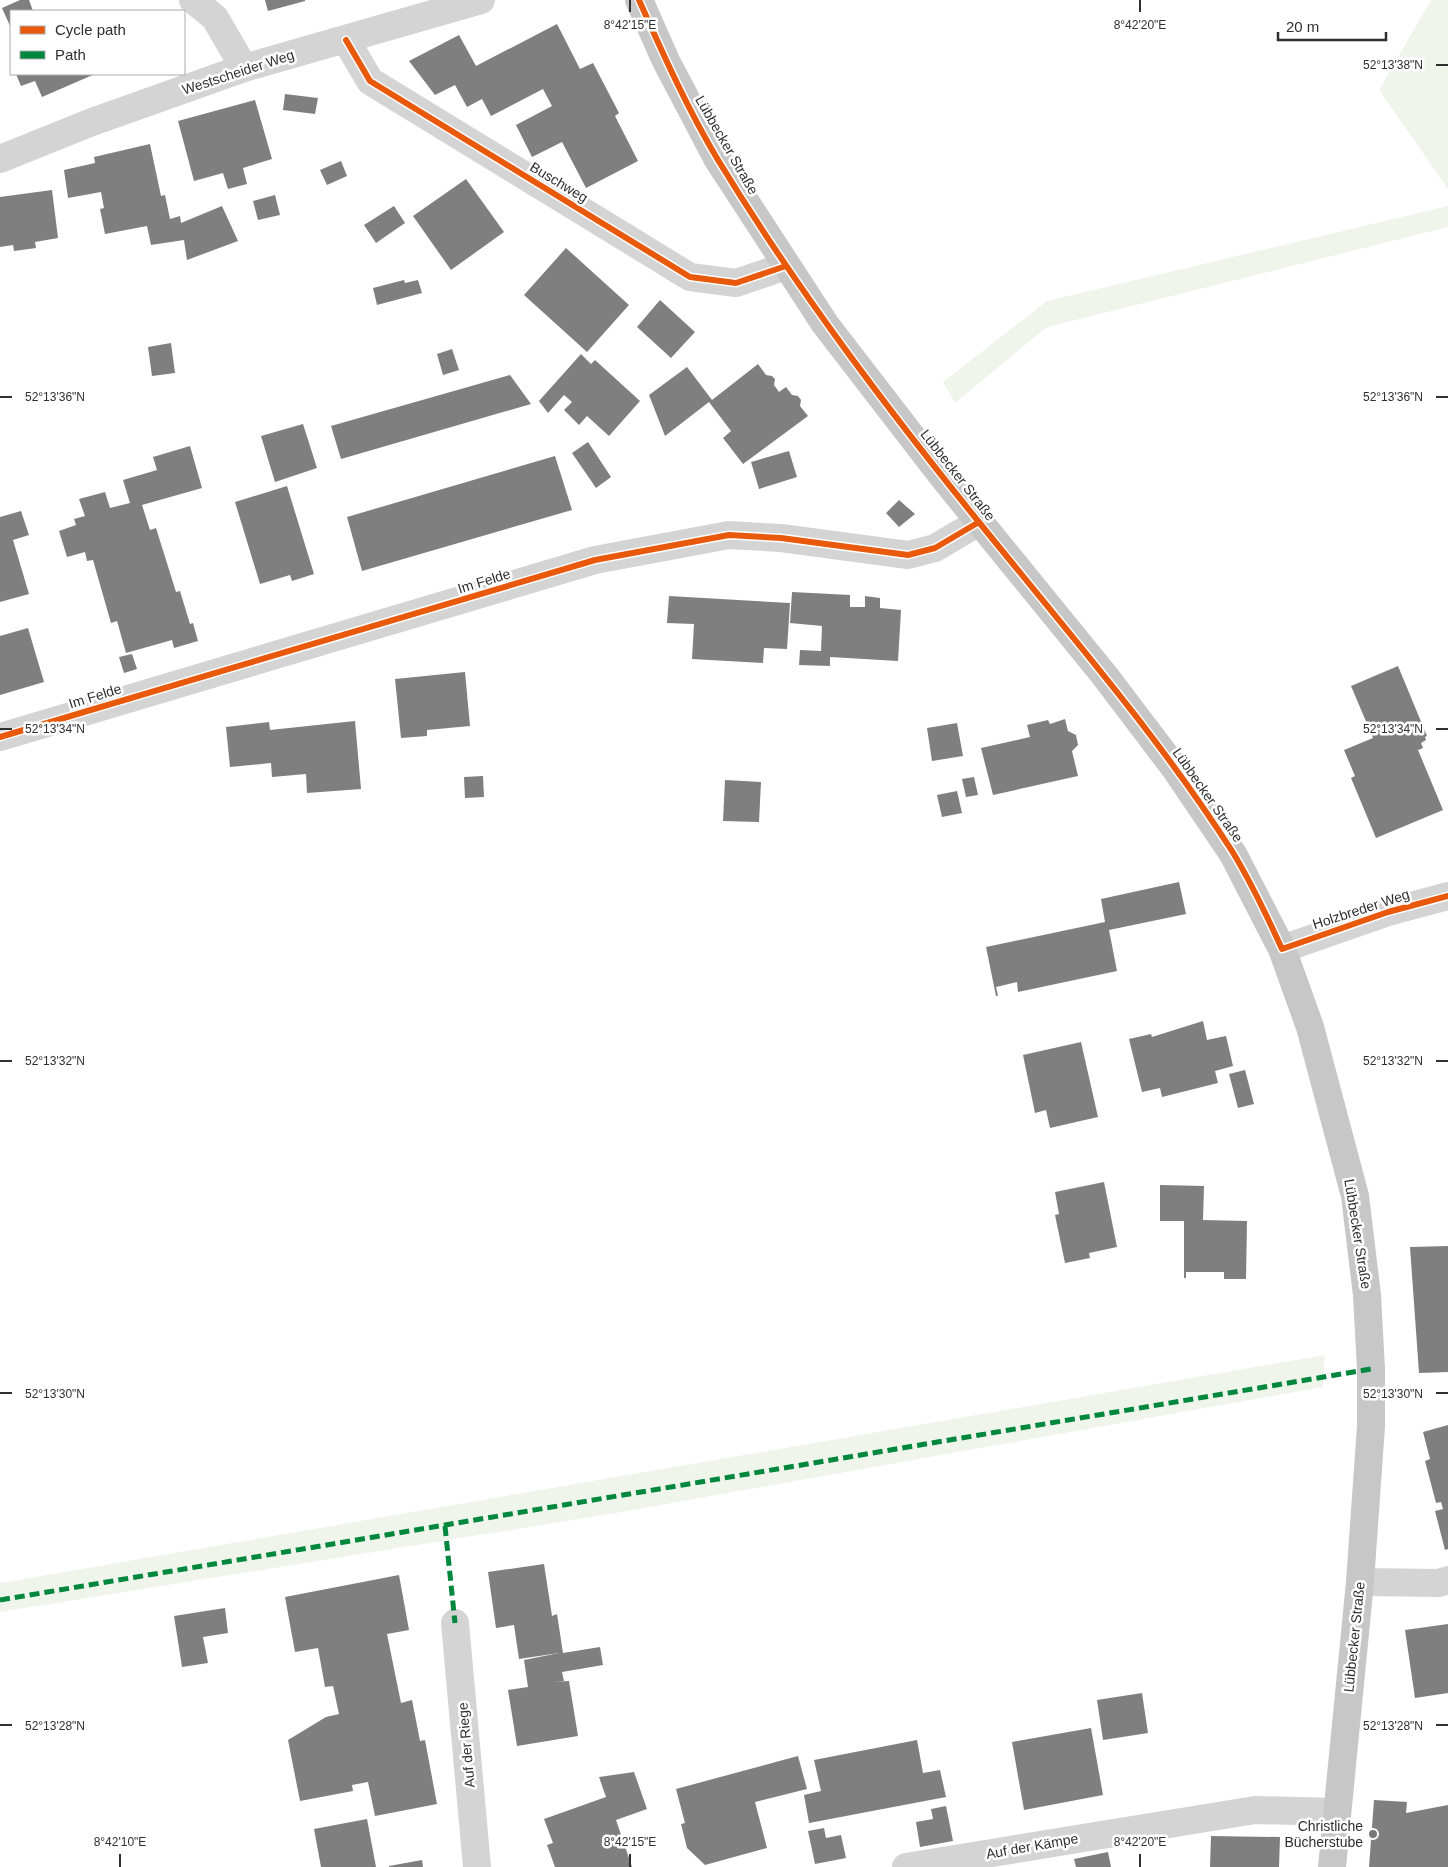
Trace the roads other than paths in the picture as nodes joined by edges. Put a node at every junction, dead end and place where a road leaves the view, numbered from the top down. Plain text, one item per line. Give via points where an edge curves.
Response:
1 (193, 0) edge
2 (481, 0) edge
3 (639, 0) edge
4 (346, 40) junction
5 (244, 68) junction
6 (0, 159) edge
7 (786, 266) junction
8 (979, 522) junction
9 (0, 737) edge
10 (1448, 896) edge
11 (1282, 949) junction
12 (1448, 1580) edge
13 (1360, 1582) junction
14 (454, 1623) dead end
15 (1337, 1812) junction
16 (477, 1867) edge
17 (906, 1867) edge
18 (1332, 1867) edge

1 - 5 street via 215,18
2 - 4 street, Westscheider Weg
3 - 7 main road, Lübbecker Straße via 666,61 717,158
4 - 5 street, Westscheider Weg
4 - 7 street, Buschweg via 370,81 690,277 736,282
5 - 6 street, Westscheider Weg via 92,122
7 - 8 main road, Lübbecker Straße via 870,384
8 - 9 street, Im Felde via 935,548 908,555 781,538 729,535 595,560
8 - 11 main road, Lübbecker Straße via 1105,676 1174,767 1234,854
10 - 11 street, Holzbreder Weg via 1388,912
11 - 13 main road, Lübbecker Straße via 1310,1027 1355,1196 1368,1295 1371,1426
12 - 13 street via 1439,1583
13 - 15 main road, Lübbecker Straße
14 - 16 street, Auf der Riege
15 - 17 street, Auf der Kämpe via 1256,1810
15 - 18 main road, Lübbecker Straße

